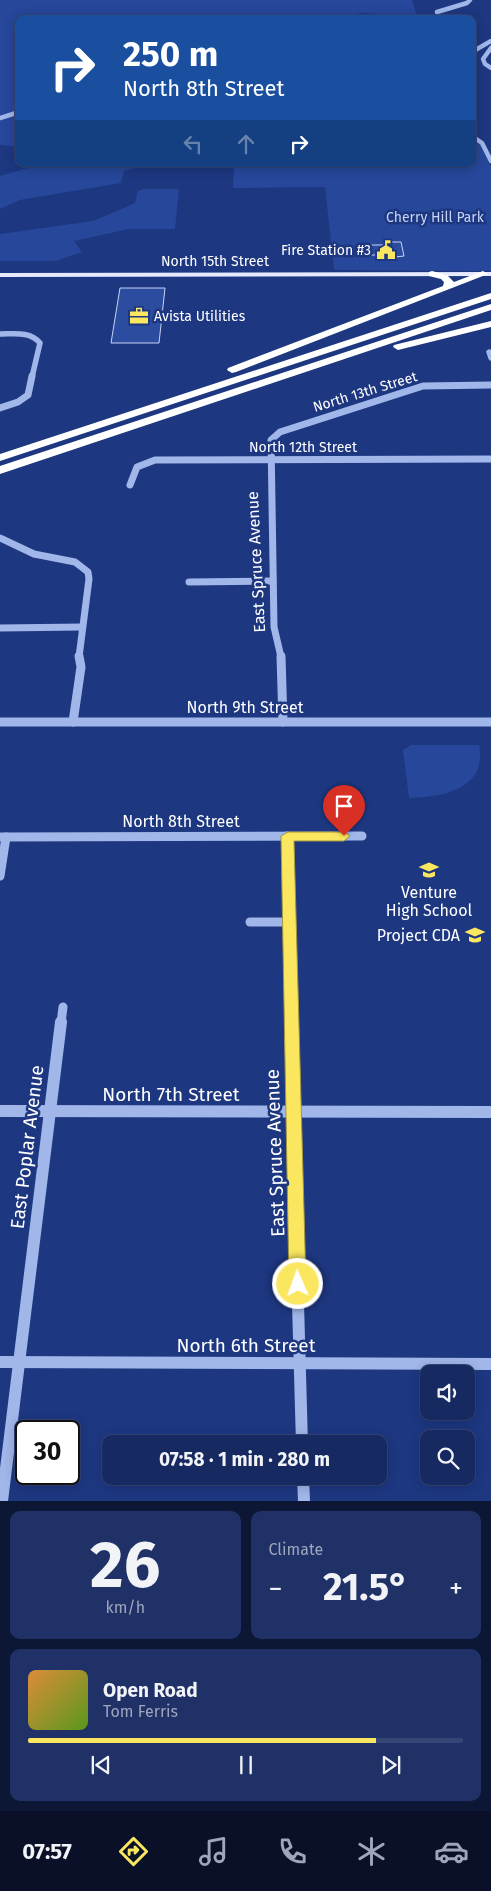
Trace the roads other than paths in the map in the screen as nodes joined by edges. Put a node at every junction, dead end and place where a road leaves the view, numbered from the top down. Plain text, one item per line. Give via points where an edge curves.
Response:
1 (470, 0) edge
2 (437, 12) dead end
3 (491, 41) edge
4 (491, 48) edge
5 (476, 50) edge
6 (491, 68) edge
7 (15, 113) edge
8 (0, 118) edge
9 (476, 138) edge
10 (483, 145) junction
11 (491, 145) edge
12 (491, 161) edge
13 (432, 274) junction
14 (487, 274) edge
15 (0, 275) edge
16 (448, 286) junction
17 (491, 296) edge
18 (491, 306) edge
19 (491, 324) edge
20 (0, 334) edge
21 (491, 386) edge
22 (230, 392) junction
23 (0, 408) edge
24 (24, 449) junction
25 (0, 458) edge
26 (491, 459) edge
27 (270, 460) junction
28 (0, 470) edge
29 (130, 484) dead end
30 (0, 538) edge
31 (273, 581) junction
32 (189, 582) dead end
33 (82, 627) junction
34 (0, 628) edge
35 (0, 722) edge
36 (73, 722) junction
37 (283, 722) junction
38 (491, 722) edge
39 (3, 836) edge
40 (288, 836) junction
41 (362, 836) dead end
42 (0, 876) edge
43 (250, 922) dead end
44 (289, 922) junction
45 (63, 1007) dead end
46 (0, 1111) edge
47 (51, 1111) junction
48 (292, 1112) junction
49 (491, 1112) edge
50 (0, 1362) edge
51 (19, 1362) junction
52 (300, 1364) junction
53 (491, 1364) edge
54 (302, 1435) edge
55 (303, 1485) edge
56 (2, 1501) edge
57 (304, 1501) edge

1 - 2 street
3 - 5 street
4 - 6 street via 483,59
7 - 8 street
9 - 10 street
10 - 11 street
10 - 12 street
13 - 14 main road, North 15th Street
13 - 15 main road, North 15th Street
13 - 16 highway via 446,278
14 - 16 highway
16 - 24 highway
17 - 24 highway
18 - 22 highway
19 - 22 highway
20 - 23 street via 34,336 40,343 28,395
21 - 27 street, North 13th Street via 423,386 306,423 280,432 271,440
22 - 28 highway
24 - 25 highway
26 - 27 street, North 12th Street
27 - 29 street, North 12th Street via 155,460 139,464 133,471
27 - 31 street, East Spruce Avenue
30 - 33 street via 34,554 71,561 84,567 89,579
31 - 32 street
31 - 37 street, East Spruce Avenue via 274,627 281,657
33 - 34 street
33 - 36 street via 81,667
35 - 36 street, North 9th Street
36 - 37 street, North 9th Street
37 - 38 street, North 9th Street
39 - 40 street, North 8th Street
39 - 42 street
40 - 41 street, North 8th Street
40 - 44 street, East Spruce Avenue
43 - 44 street
44 - 48 street, East Spruce Avenue
45 - 47 street, East Poplar Avenue
46 - 47 street, North 7th Street
47 - 48 street, North 7th Street
47 - 51 street, East Poplar Avenue
48 - 49 street, North 7th Street
48 - 52 street, East Spruce Avenue
50 - 51 street, North 6th Street
51 - 52 street, North 6th Street
51 - 56 street, East Poplar Avenue
52 - 53 street, North 6th Street
52 - 54 street, East Spruce Avenue
55 - 57 street

